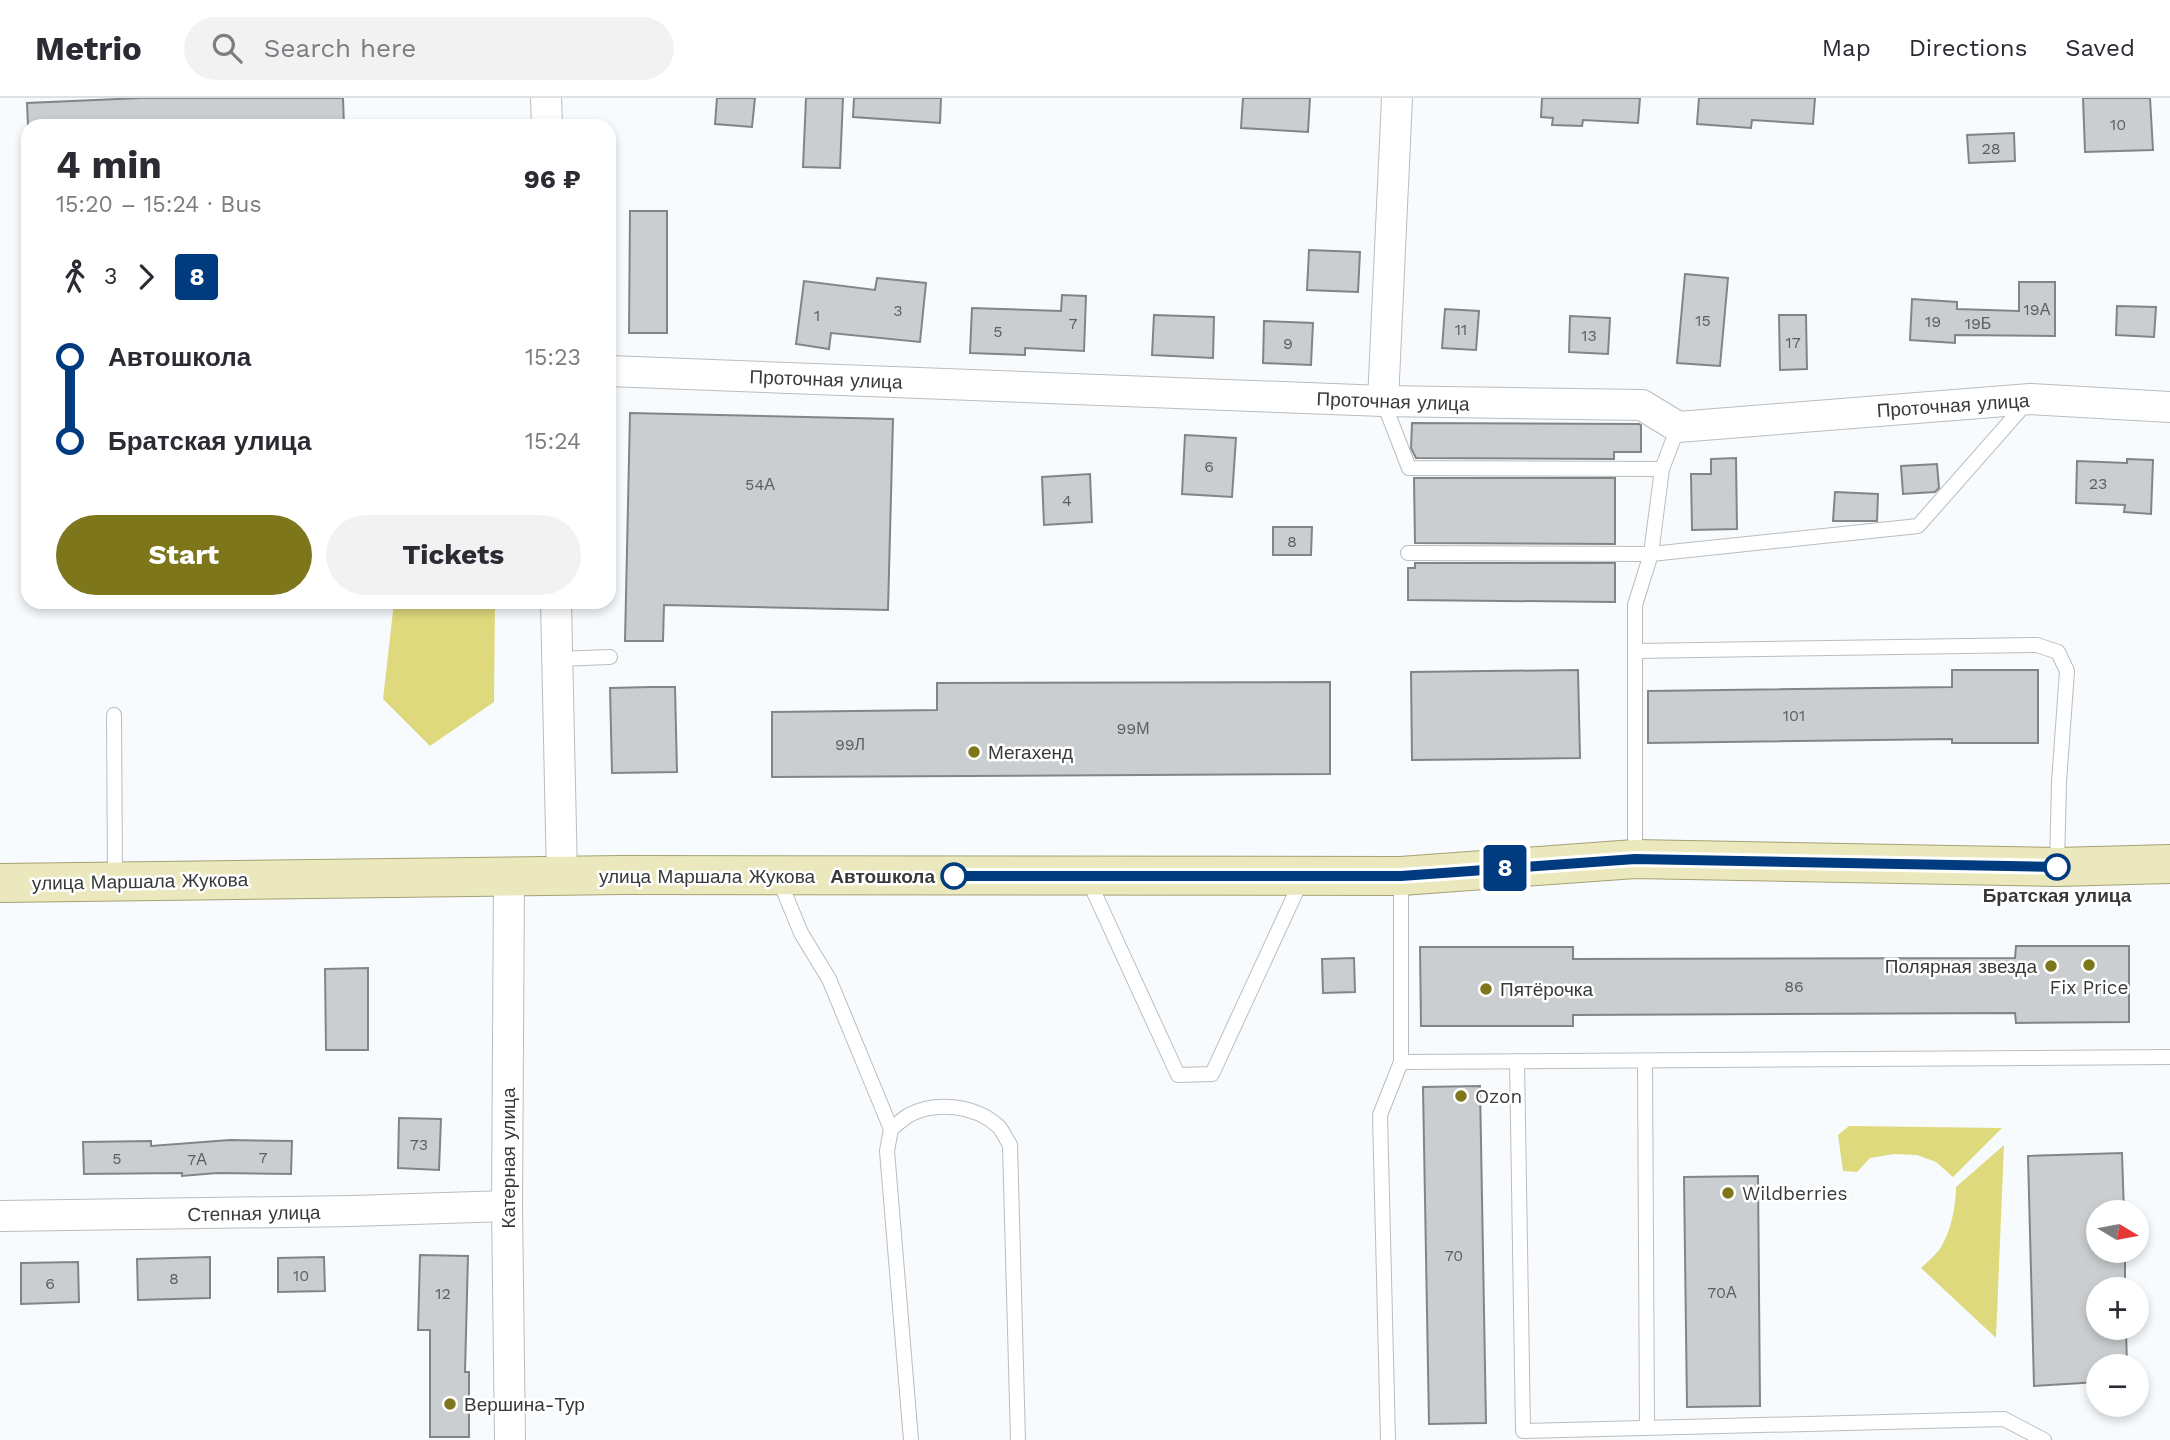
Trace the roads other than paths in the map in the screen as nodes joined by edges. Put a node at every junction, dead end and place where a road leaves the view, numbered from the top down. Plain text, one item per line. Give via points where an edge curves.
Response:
1 (546, 98) edge
2 (1397, 98) edge
3 (547, 119) edge
4 (616, 371) edge
5 (2030, 399) junction
6 (1383, 401) junction
7 (2170, 407) edge
8 (1678, 427) junction
9 (1662, 469) junction
10 (1408, 553) dead end
11 (1651, 554) junction
12 (556, 609) edge
13 (1635, 651) junction
14 (610, 657) dead end
15 (557, 659) junction
16 (114, 715) dead end
17 (1635, 859) junction
18 (2170, 864) edge
19 (2057, 867) junction
20 (777, 875) junction
21 (562, 876) junction
22 (1086, 876) junction
23 (1304, 876) junction
24 (1401, 876) junction
25 (509, 877) junction
26 (115, 881) junction
27 (0, 883) edge
28 (2170, 1057) edge
29 (1644, 1061) junction
30 (1401, 1062) junction
31 (1517, 1062) junction
32 (891, 1129) junction
33 (507, 1206) junction
34 (0, 1216) edge
35 (1647, 1427) junction
36 (510, 1440) edge
37 (911, 1440) edge
38 (1018, 1440) edge
39 (1388, 1440) edge
40 (2044, 1440) edge

1 - 3 street
2 - 6 street
4 - 6 street, Проточная улица
5 - 7 street, Проточная улица
5 - 8 street, Проточная улица
5 - 11 lane via 1918,526
6 - 8 street, Проточная улица via 1642,405
6 - 9 lane via 1409,468
8 - 9 lane
9 - 11 lane
10 - 11 lane
11 - 13 lane via 1635,605
12 - 15 street
13 - 17 lane
13 - 19 lane via 2037,645 2058,652 2067,671
14 - 15 lane
15 - 21 street
16 - 26 lane
17 - 19 main road, улица Маршала Жукова
17 - 24 main road, улица Маршала Жукова
18 - 19 main road, улица Маршала Жукова
20 - 21 main road, улица Маршала Жукова
20 - 22 main road, улица Маршала Жукова
20 - 32 lane via 801,933 829,979
21 - 25 main road, улица Маршала Жукова
22 - 23 main road, улица Маршала Жукова
22 - 23 lane via 1178,1074 1212,1074
23 - 24 main road, улица Маршала Жукова
24 - 30 lane
25 - 26 main road, улица Маршала Жукова
25 - 33 street, Катерная улица
26 - 27 main road, улица Маршала Жукова
28 - 29 lane
29 - 31 lane
29 - 35 lane
30 - 31 lane
30 - 39 lane via 1380,1115
31 - 35 lane via 1523,1431
32 - 37 lane via 887,1151
32 - 38 lane via 909,1116 949,1106 975,1112 999,1127 1010,1145
33 - 34 street, Степная улица
33 - 36 street, Катерная улица
35 - 40 lane via 2004,1419

